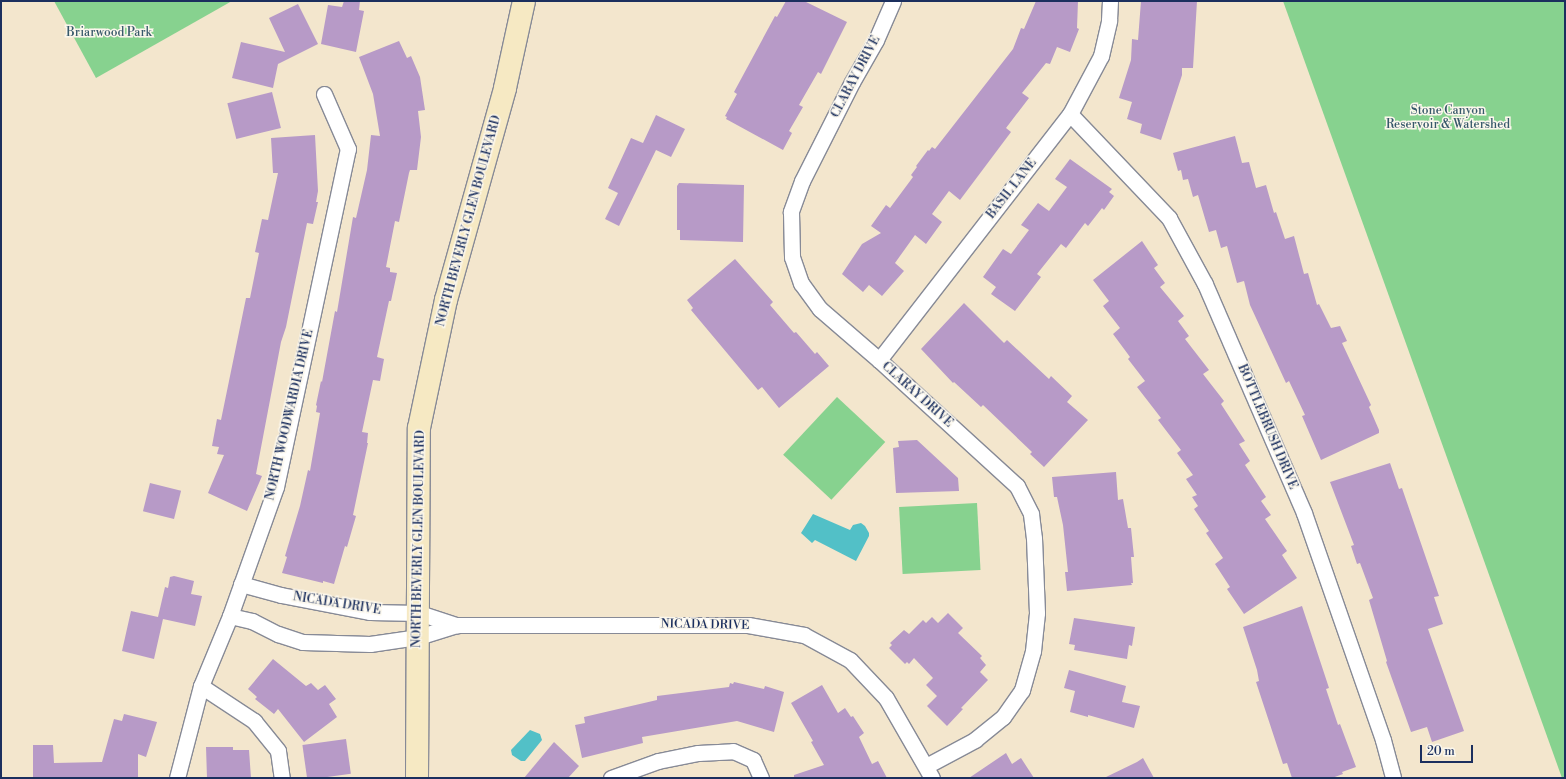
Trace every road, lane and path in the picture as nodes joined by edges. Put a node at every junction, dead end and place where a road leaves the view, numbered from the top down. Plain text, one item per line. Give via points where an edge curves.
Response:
1 (524, 1) edge
2 (893, 1) edge
3 (1110, 1) edge
4 (324, 94) dead end
5 (1070, 114) junction
6 (879, 360) junction
7 (241, 584) junction
8 (419, 613) junction
9 (230, 616) junction
10 (457, 625) junction
11 (418, 637) junction
12 (201, 686) junction
13 (929, 772) edge
14 (177, 778) edge
15 (282, 778) edge
16 (417, 778) edge
17 (611, 778) edge
18 (761, 778) edge
19 (1393, 778) edge

1 - 8 main road, NORTH BEVERLY GLEN BOULEVARD via 506,88 446,300 419,428
2 - 6 street, CLARAY DRIVE via 876,40 802,181 792,212 792,257 801,283 820,309
3 - 5 street, BASIL LANE via 1109,20 1101,56
4 - 7 street, NORTH WOODWARDIA DRIVE via 348,149 276,487
5 - 6 street, BASIL LANE
5 - 19 street, BOTTLEBRUSH DRIVE via 1169,218 1205,284 1304,513 1383,740
6 - 13 street, CLARAY DRIVE via 1017,486 1031,514 1034,532 1037,613 1033,651 1022,690 1004,716
7 - 8 street, NICADA DRIVE via 281,595 370,612
7 - 9 street, NORTH WOODWARDIA DRIVE
8 - 10 street, NICADA DRIVE
8 - 11 main road, NORTH BEVERLY GLEN BOULEVARD
9 - 11 street, NICADA DRIVE via 252,621 278,634 303,642 370,644
9 - 12 street, NORTH WOODWARDIA DRIVE
10 - 11 street, NICADA DRIVE
10 - 13 street, NICADA DRIVE via 748,625 804,635 850,660 886,698
11 - 16 main road, NORTH BEVERLY GLEN BOULEVARD
12 - 14 street, NORTH WOODWARDIA DRIVE
12 - 15 street via 254,721 278,751
17 - 18 street via 658,761 698,753 733,751 753,760

